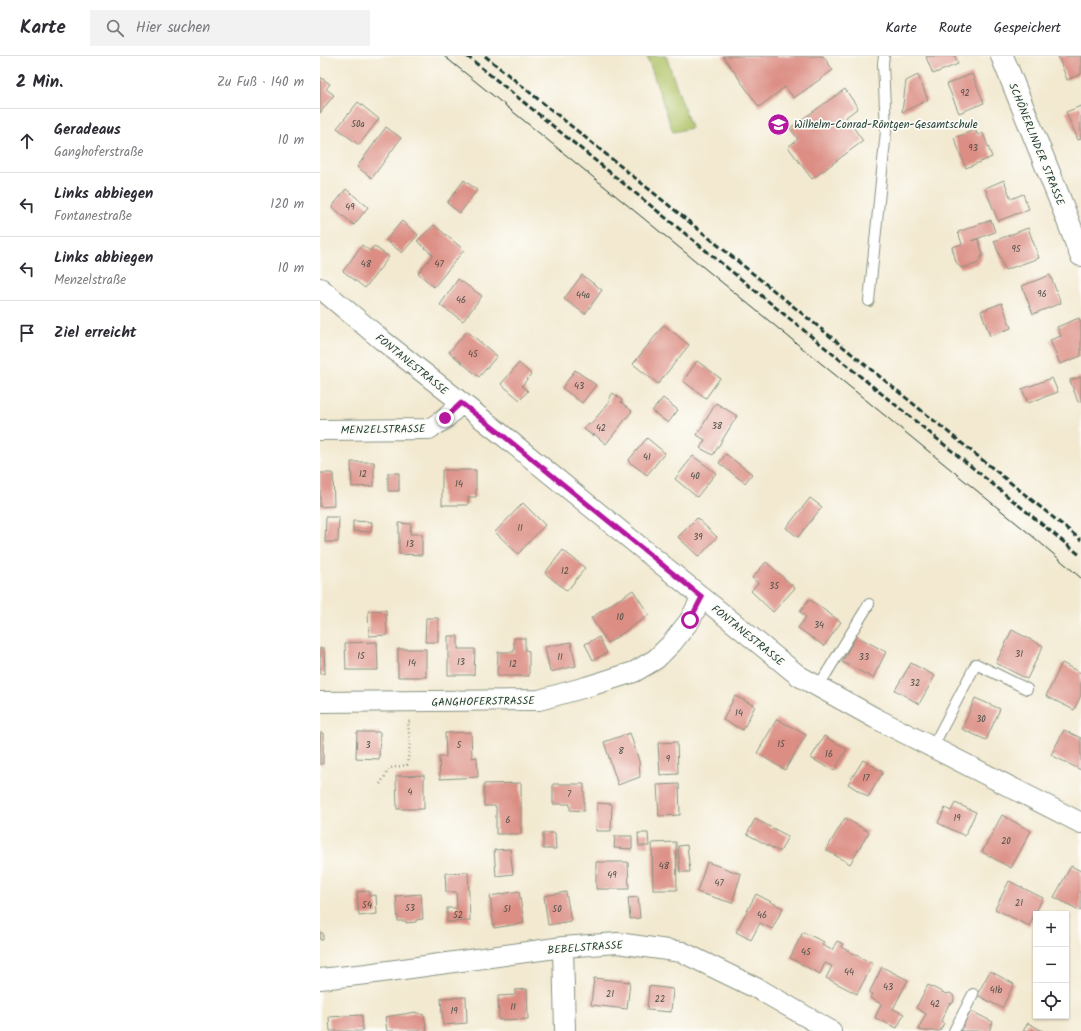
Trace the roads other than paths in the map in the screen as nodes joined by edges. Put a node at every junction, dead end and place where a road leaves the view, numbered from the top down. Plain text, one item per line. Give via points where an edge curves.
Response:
1 (884, 56) edge
2 (1002, 56) edge
3 (1081, 255) edge
4 (320, 288) edge
5 (869, 301) dead end
6 (461, 403) junction
7 (320, 430) edge
8 (702, 597) junction
9 (869, 604) dead end
10 (818, 687) junction
11 (1027, 689) dead end
12 (320, 702) edge
13 (932, 748) junction
14 (1081, 824) edge
15 (563, 947) junction
16 (320, 979) edge
17 (973, 994) dead end
18 (564, 1031) edge
19 (831, 1031) edge
20 (954, 1031) edge

1 - 5 lane via 886,132
2 - 3 street, SCHÖNERLINDER STRASSE
4 - 6 street, FONTANESTRASSE
6 - 7 street, MENZELSTRASSE via 429,429
6 - 8 street, FONTANESTRASSE
8 - 10 street, FONTANESTRASSE via 799,676
8 - 12 street, GANGHOFERSTRASSE via 690,620 656,659 634,672 539,700
9 - 10 lane
10 - 13 street, FONTANESTRASSE
11 - 13 lane via 976,664
13 - 14 street, FONTANESTRASSE
15 - 16 street, BEBELSTRASSE
15 - 18 street
15 - 19 street, BEBELSTRASSE via 617,943 682,952 762,991
17 - 20 lane

